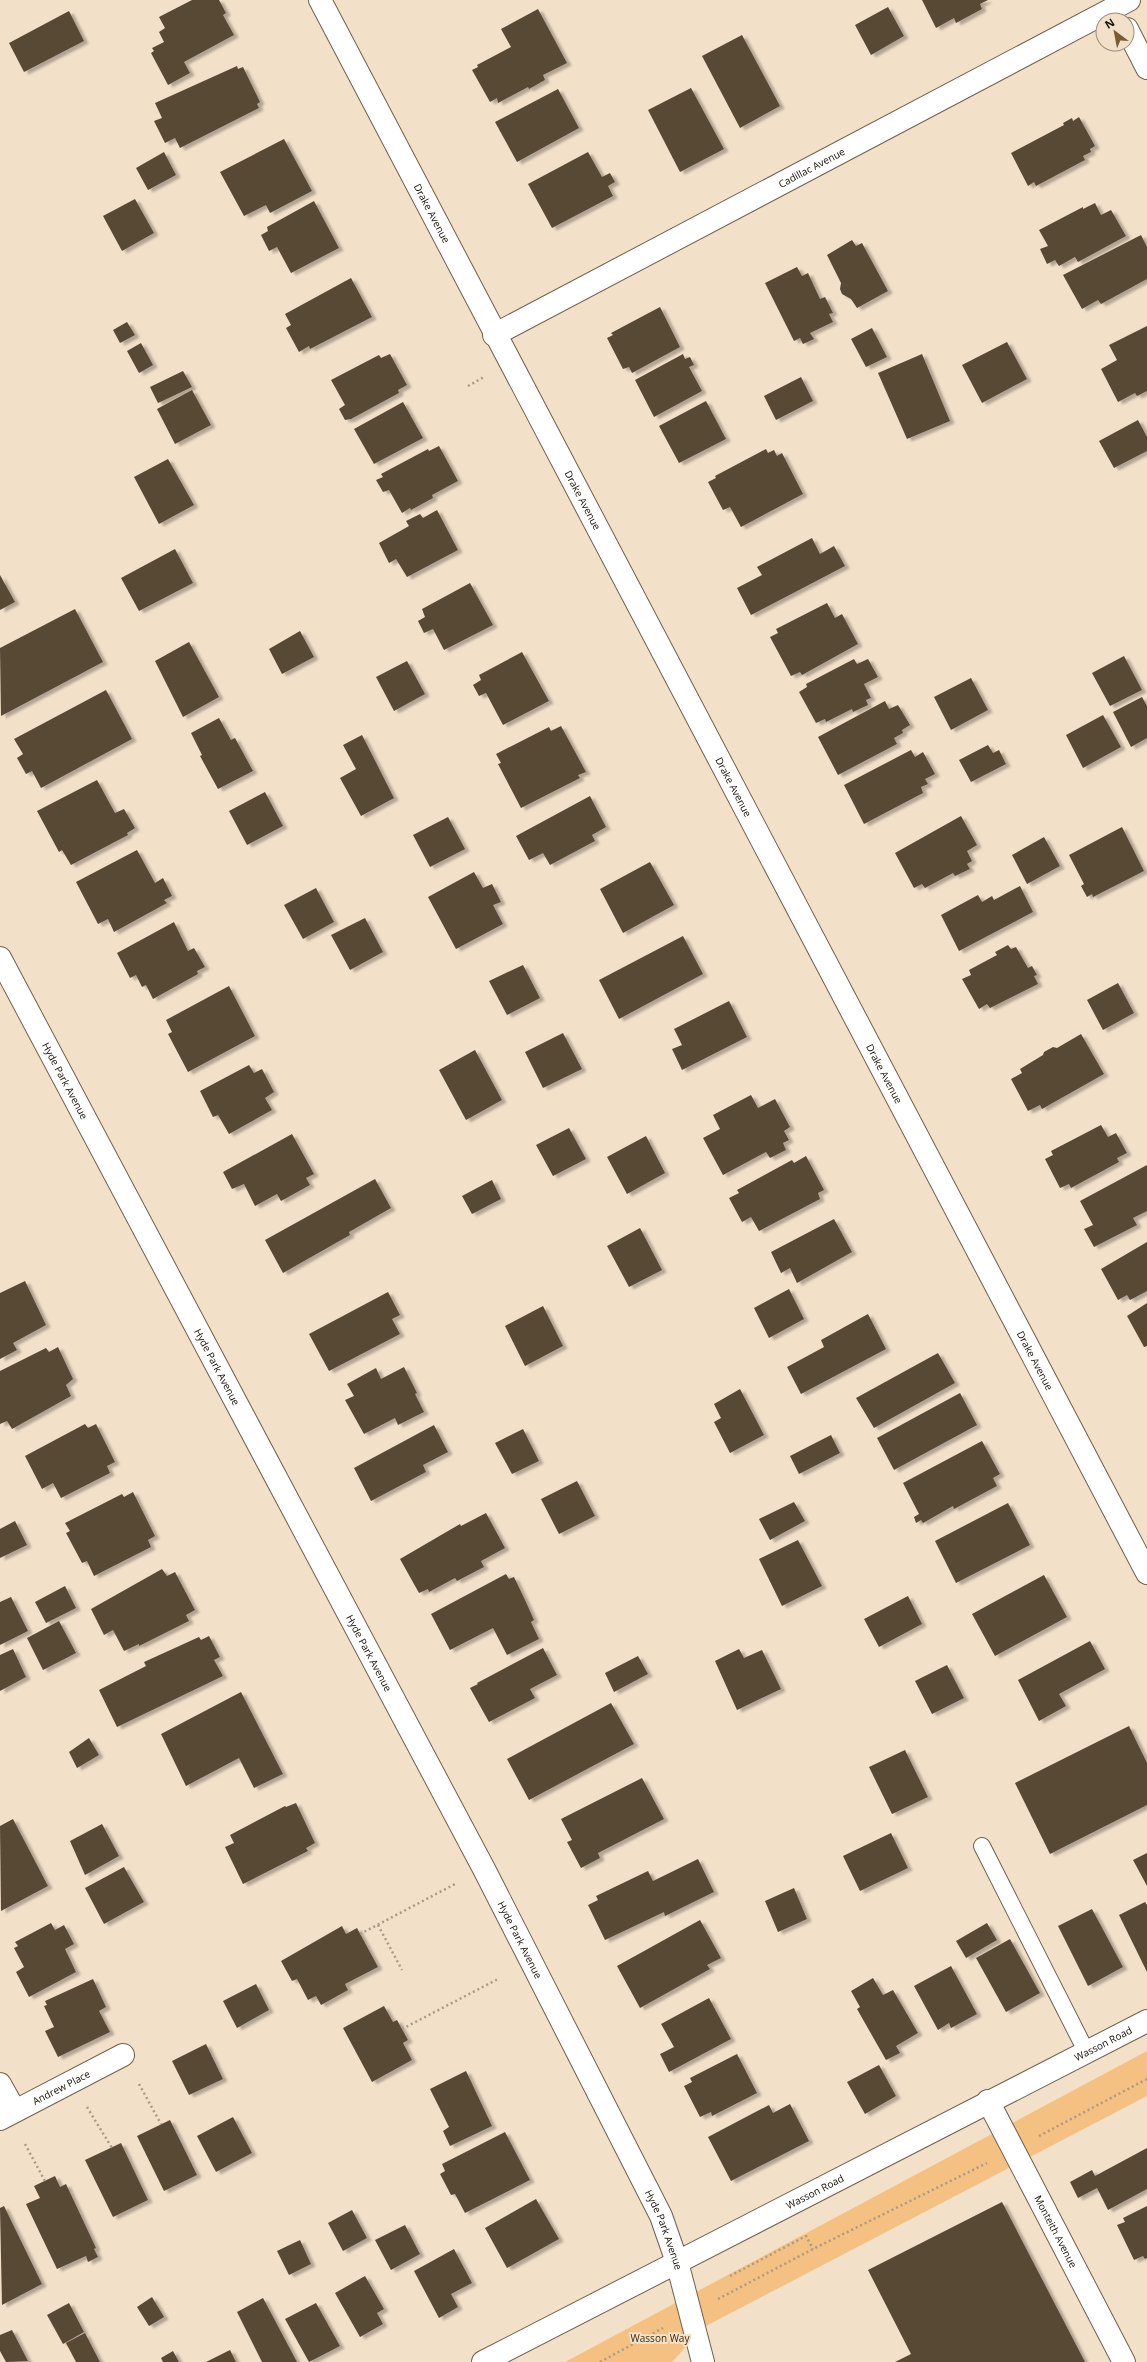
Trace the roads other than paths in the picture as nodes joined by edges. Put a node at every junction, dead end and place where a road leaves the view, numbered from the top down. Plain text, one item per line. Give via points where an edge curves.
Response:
1 (320, 0) edge
2 (1119, 7) edge
3 (1135, 45) edge
4 (1147, 68) edge
5 (494, 335) junction
6 (0, 958) edge
7 (1147, 1573) edge
8 (982, 1846) dead end
9 (1147, 2021) edge
10 (1086, 2051) junction
11 (123, 2056) dead end
12 (0, 2084) edge
13 (988, 2101) junction
14 (8, 2115) edge
15 (677, 2262) junction
16 (483, 2362) edge
17 (703, 2362) edge
18 (1124, 2362) edge

1 - 5 street, Drake Avenue
2 - 5 street, Cadillac Avenue
3 - 4 street
5 - 7 street, Drake Avenue
6 - 15 street, Hyde Park Avenue via 484,1869 661,2216
8 - 10 lane
9 - 10 street, Wasson Road
10 - 13 street, Wasson Road
11 - 14 street, Andrew Place
12 - 14 street
13 - 15 street, Wasson Road
13 - 18 street, Monteith Avenue
15 - 16 street, Wasson Road
15 - 17 street, Hyde Park Avenue

